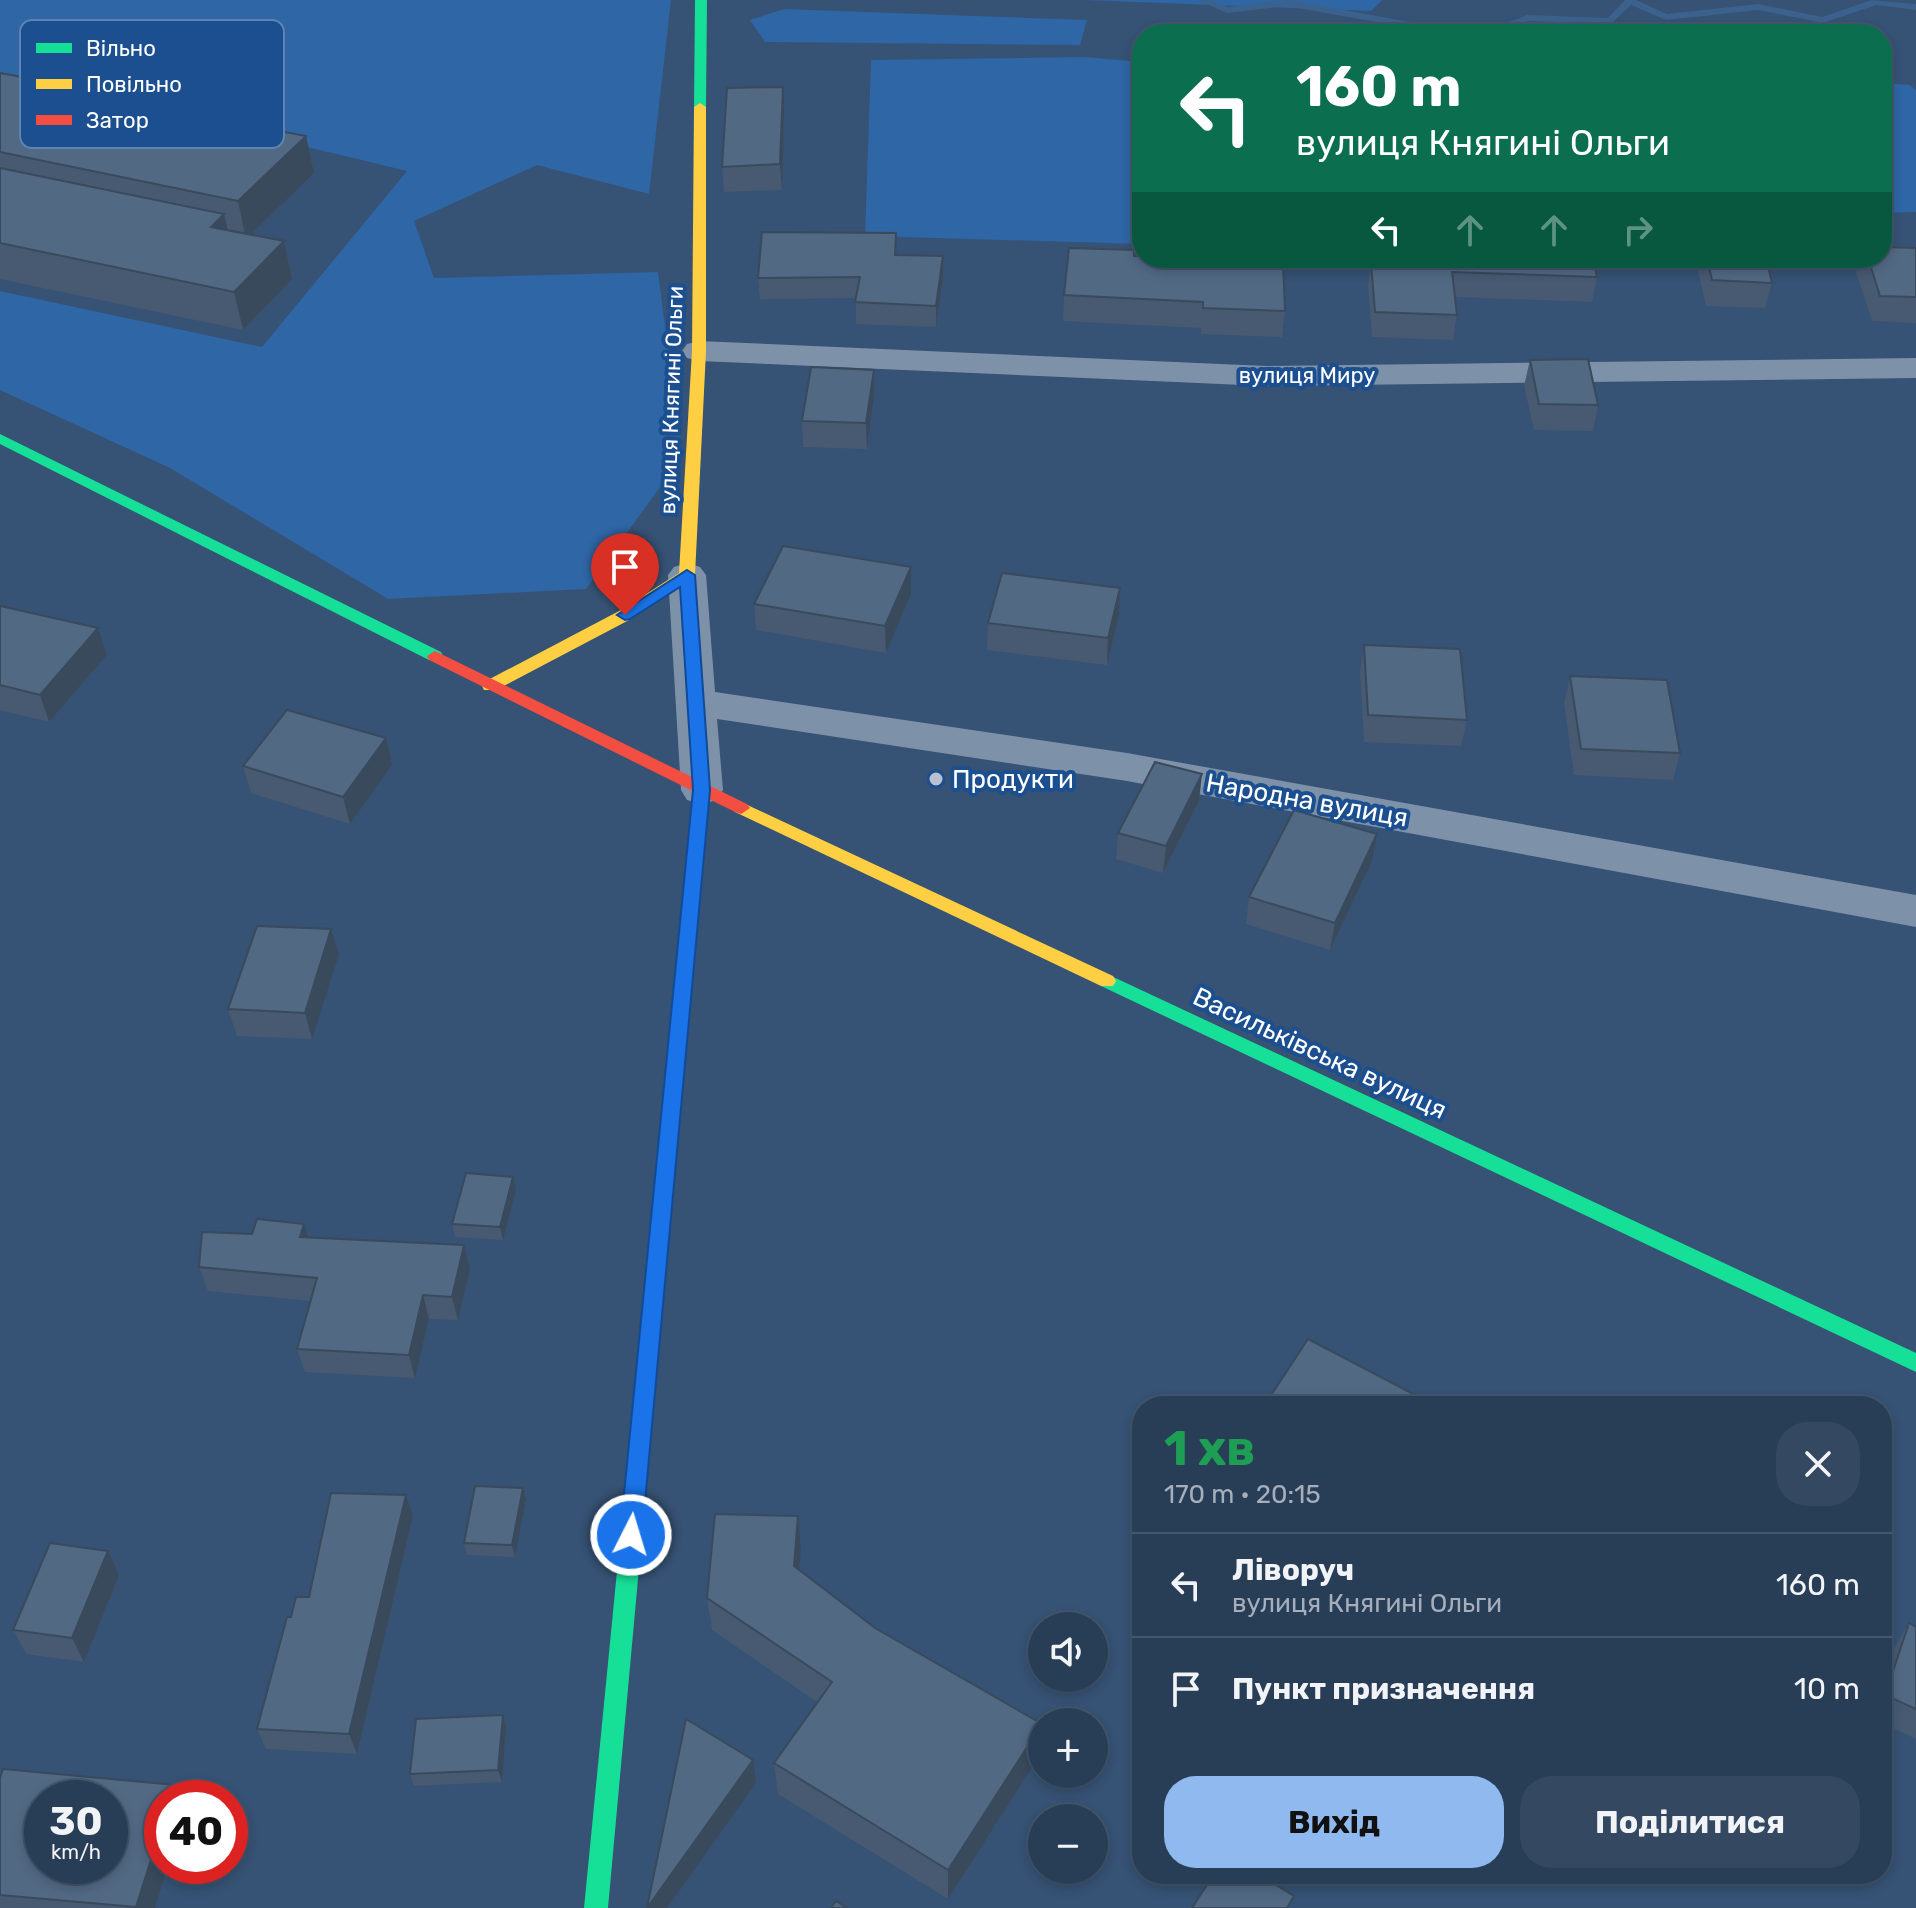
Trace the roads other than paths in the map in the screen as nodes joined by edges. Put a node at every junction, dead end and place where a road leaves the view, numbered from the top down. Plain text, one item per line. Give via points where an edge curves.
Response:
1 (701, 0) edge
2 (699, 351) junction
3 (1916, 368) edge
4 (0, 438) edge
5 (687, 575) junction
6 (490, 686) junction
7 (695, 702) junction
8 (702, 790) junction
9 (1916, 911) edge
10 (1916, 1363) edge
11 (596, 1908) edge

1 - 2 street, вулиця Княгині Ольги
2 - 3 street, вулиця Миру via 1266,376
2 - 5 street, вулиця Княгині Ольги
4 - 6 street, Васильківська вулиця
5 - 6 street via 625,615
5 - 7 street
6 - 8 street, Васильківська вулиця
7 - 8 street
7 - 9 street, Народна вулиця via 1127,767
8 - 10 street, Васильківська вулиця
8 - 11 street

